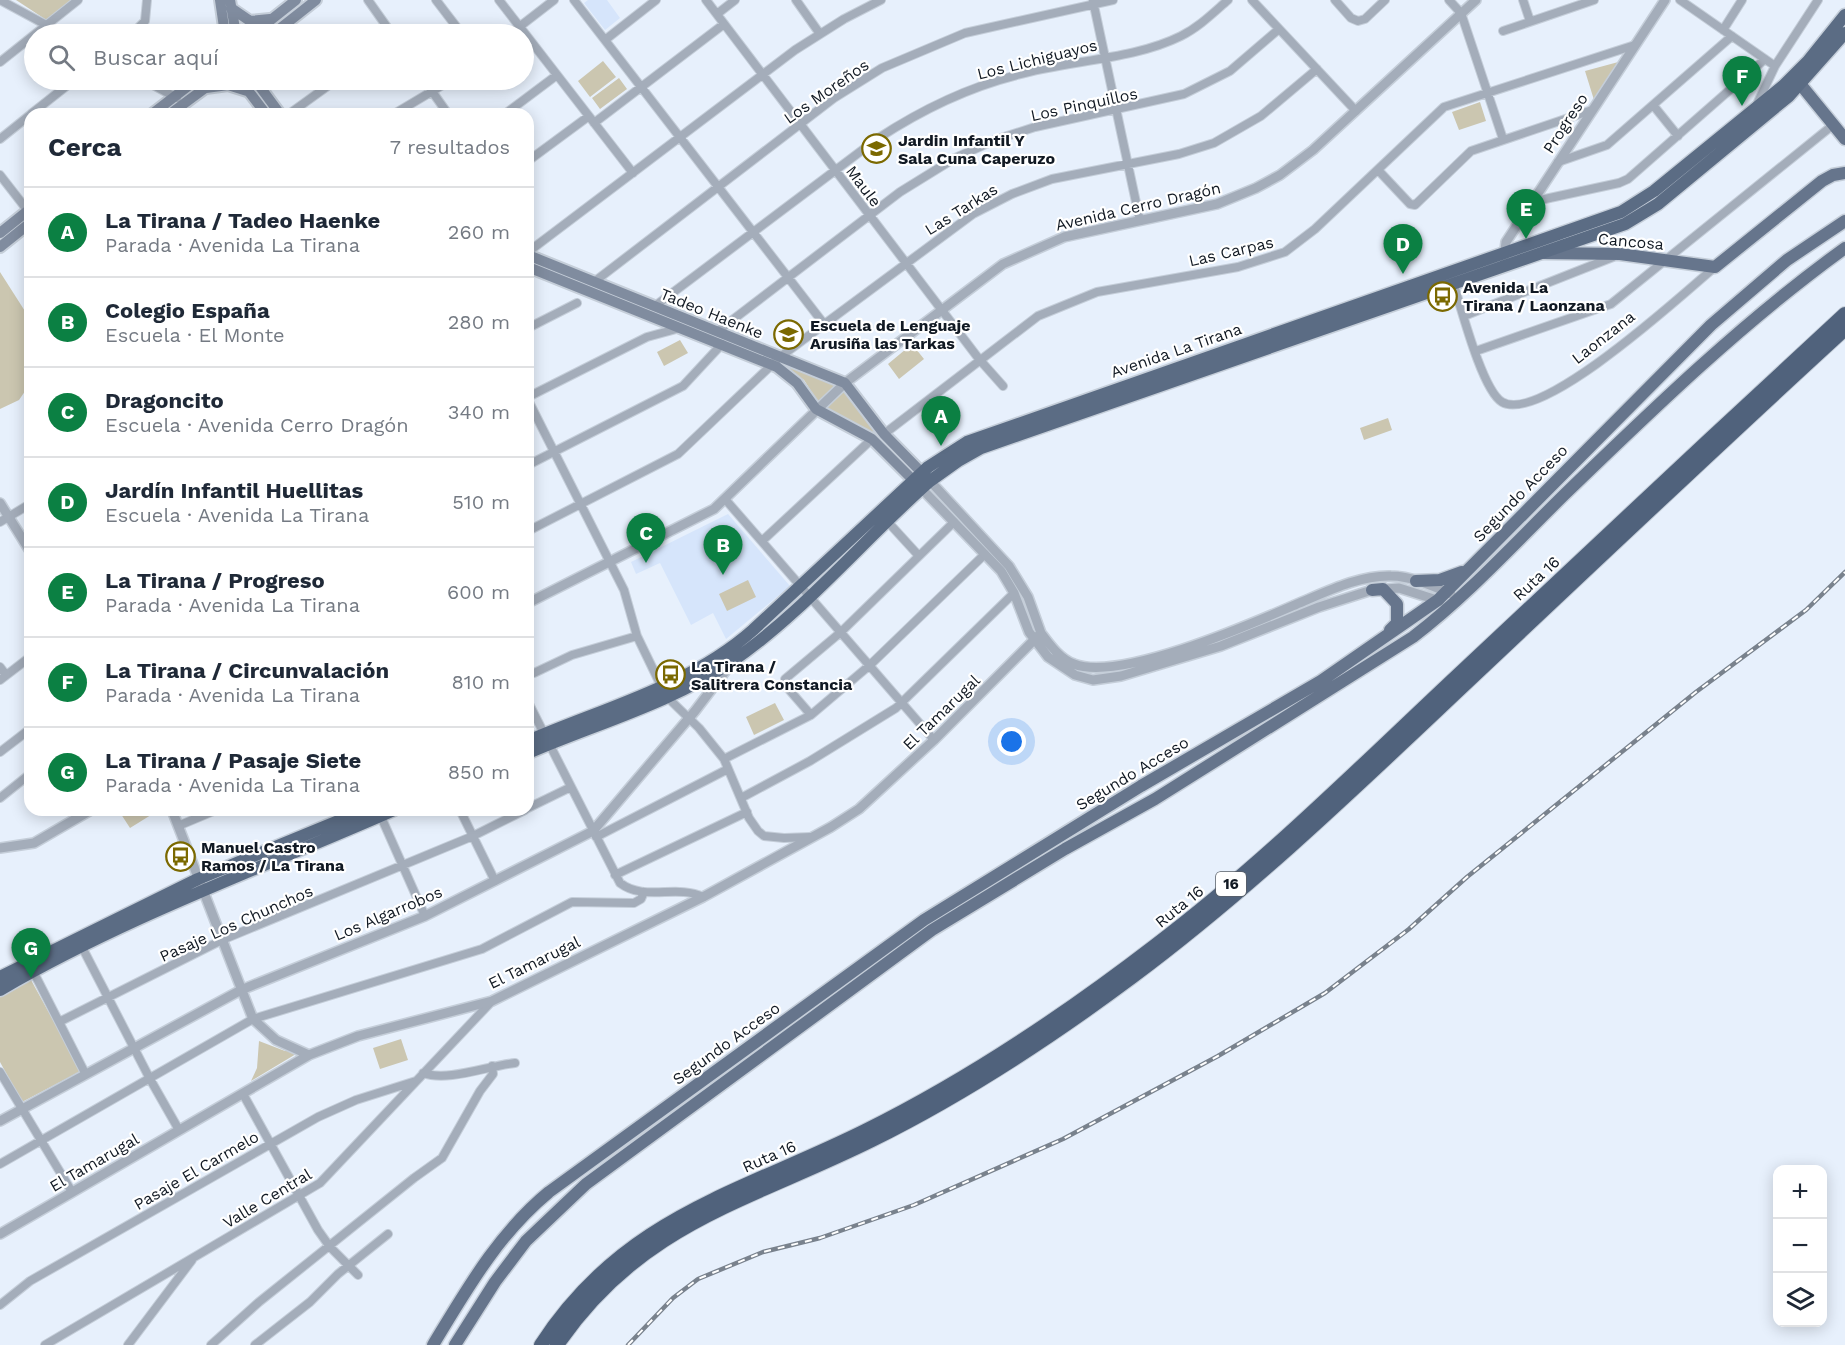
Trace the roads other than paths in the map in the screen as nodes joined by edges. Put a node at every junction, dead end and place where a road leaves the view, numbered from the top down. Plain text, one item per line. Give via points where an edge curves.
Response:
1 (0, 0) edge
2 (78, 0) edge
3 (147, 0) edge
4 (220, 0) edge
5 (296, 0) edge
6 (316, 0) edge
7 (368, 0) edge
8 (436, 0) edge
9 (554, 0) edge
10 (574, 0) edge
11 (656, 0) edge
12 (706, 0) edge
13 (735, 0) edge
14 (796, 0) edge
15 (881, 0) edge
16 (1113, 0) edge
17 (1228, 0) edge
18 (1252, 0) edge
19 (1335, 0) edge
20 (1385, 0) edge
21 (1449, 0) edge
22 (1476, 0) edge
23 (1523, 0) edge
24 (1594, 0) edge
25 (1665, 0) edge
26 (1680, 0) edge
27 (1742, 0) edge
28 (1818, 0) edge
29 (503, 1) edge
30 (1093, 2) edge
31 (231, 4) edge
32 (1461, 13) junction
33 (717, 14) junction
34 (1845, 15) edge
35 (273, 18) junction
36 (1530, 21) junction
37 (44, 24) edge
38 (47, 24) edge
39 (142, 24) edge
40 (218, 24) edge
41 (224, 24) edge
42 (234, 24) edge
43 (266, 24) edge
44 (286, 24) edge
45 (385, 24) edge
46 (454, 24) edge
47 (518, 24) edge
48 (524, 24) edge
49 (724, 24) junction
50 (1279, 29) junction
51 (1723, 30) junction
52 (1503, 31) dead end
53 (1845, 33) edge
54 (820, 34) junction
55 (1732, 36) junction
56 (605, 40) junction
57 (24, 43) edge
58 (534, 45) edge
59 (1635, 45) junction
60 (1105, 56) junction
61 (1765, 59) junction
62 (0, 62) edge
63 (1775, 66) junction
64 (1317, 69) junction
65 (557, 75) junction
66 (763, 75) junction
67 (1801, 85) junction
68 (641, 87) junction
69 (61, 90) edge
70 (163, 90) edge
71 (182, 90) edge
72 (202, 90) edge
73 (244, 90) edge
74 (262, 90) edge
75 (322, 90) edge
76 (431, 90) joint
77 (247, 91) joint
78 (1487, 92) junction
79 (175, 96) junction
80 (186, 102) junction
81 (1653, 105) junction
82 (38, 108) edge
83 (160, 108) edge
84 (178, 108) edge
85 (261, 108) edge
86 (276, 108) edge
87 (297, 108) edge
88 (403, 108) edge
89 (444, 108) edge
90 (513, 108) edge
91 (1116, 110) junction
92 (1592, 110) junction
93 (1356, 111) junction
94 (1753, 111) junction
95 (24, 119) edge
96 (591, 119) junction
97 (800, 124) junction
98 (1840, 129) edge
99 (1677, 136) junction
100 (680, 137) junction
101 (0, 139) edge
102 (1503, 140) junction
103 (534, 157) edge
104 (1558, 162) junction
105 (1128, 164) junction
106 (835, 170) junction
107 (1378, 170) junction
108 (633, 173) junction
109 (1845, 173) edge
110 (0, 175) edge
111 (718, 187) junction
112 (1531, 202) junction
113 (24, 204) edge
114 (24, 214) edge
115 (869, 215) junction
116 (1140, 221) junction
117 (1845, 221) edge
118 (24, 229) edge
119 (753, 232) junction
120 (0, 233) edge
121 (0, 247) edge
122 (1845, 248) edge
123 (534, 249) edge
124 (1544, 253) junction
125 (1620, 254) junction
126 (534, 257) edge
127 (1505, 260) junction
128 (1663, 260) junction
129 (906, 263) junction
130 (1715, 267) junction
131 (534, 269) edge
132 (788, 278) junction
133 (1452, 278) junction
134 (594, 282) junction
135 (577, 303) dead end
136 (655, 306) junction
137 (941, 309) junction
138 (1845, 314) edge
139 (1464, 316) junction
140 (824, 324) junction
141 (534, 325) edge
142 (680, 328) junction
143 (1845, 329) edge
144 (718, 331) junction
145 (722, 344) junction
146 (1476, 351) junction
147 (780, 357) junction
148 (979, 359) junction
149 (771, 365) junction
150 (845, 383) junction
151 (1003, 386) dead end
152 (534, 395) edge
153 (816, 409) junction
154 (534, 410) edge
155 (884, 434) junction
156 (872, 439) junction
157 (554, 452) junction
158 (534, 462) edge
159 (921, 481) junction
160 (725, 500) junction
161 (0, 503) edge
162 (580, 504) junction
163 (24, 507) edge
164 (9, 515) junction
165 (0, 522) edge
166 (887, 522) junction
167 (954, 522) junction
168 (534, 528) edge
169 (24, 541) edge
170 (762, 541) junction
171 (986, 554) junction
172 (919, 556) junction
173 (610, 563) junction
174 (1471, 567) junction
175 (1416, 581) junction
176 (1372, 590) junction
177 (805, 591) junction
178 (1014, 593) junction
179 (1442, 596) junction
180 (534, 600) edge
181 (1455, 602) junction
182 (841, 632) junction
183 (637, 636) junction
184 (1039, 637) junction
185 (1360, 655) junction
186 (24, 662) edge
187 (731, 662) junction
188 (870, 665) junction
189 (0, 667) edge
190 (534, 673) dead end
191 (3, 678) edge
192 (664, 691) junction
193 (902, 702) junction
194 (534, 714) edge
195 (811, 715) junction
196 (689, 718) junction
197 (24, 734) edge
198 (547, 739) junction
199 (534, 740) edge
200 (934, 740) junction
201 (534, 749) edge
202 (0, 752) edge
203 (724, 759) junction
204 (728, 769) junction
205 (24, 779) edge
206 (571, 787) junction
207 (0, 798) edge
208 (741, 798) junction
209 (534, 805) edge
210 (747, 812) junction
211 (81, 816) edge
212 (174, 816) edge
213 (202, 816) edge
214 (352, 816) edge
215 (371, 816) edge
216 (380, 816) edge
217 (463, 816) edge
218 (512, 816) edge
219 (178, 826) junction
220 (594, 834) junction
221 (473, 836) junction
222 (811, 837) junction
223 (0, 848) edge
224 (404, 865) junction
225 (615, 875) junction
226 (495, 880) junction
227 (200, 884) junction
228 (644, 892) junction
229 (703, 897) junction
230 (425, 916) junction
231 (222, 940) junction
232 (82, 947) junction
233 (33, 971) junction
234 (0, 977) edge
235 (0, 990) edge
236 (241, 990) junction
237 (108, 997) junction
238 (492, 1001) junction
239 (253, 1019) junction
240 (59, 1022) junction
241 (133, 1047) junction
242 (309, 1055) junction
243 (515, 1063) dead end
244 (492, 1066) junction
245 (0, 1072) edge
246 (85, 1073) junction
247 (423, 1073) junction
248 (150, 1079) junction
249 (417, 1080) junction
250 (243, 1094) junction
251 (22, 1108) junction
252 (0, 1121) edge
253 (179, 1130) junction
254 (41, 1140) junction
255 (271, 1143) junction
256 (0, 1164) edge
257 (72, 1192) junction
258 (297, 1198) junction
259 (0, 1234) edge
260 (388, 1234) dead end
261 (330, 1247) junction
262 (195, 1256) junction
263 (347, 1266) junction
264 (358, 1275) dead end
265 (0, 1305) edge
266 (45, 1345) edge
267 (128, 1345) edge
268 (211, 1345) edge
269 (255, 1345) edge
270 (433, 1345) edge
271 (455, 1345) edge
272 (541, 1345) edge
273 (557, 1345) edge

1 - 37 street
2 - 38 street
3 - 39 street
4 - 40 main road
4 - 41 main road
5 - 35 main road
6 - 44 main road
7 - 45 street
8 - 46 street
9 - 48 street
10 - 56 street
11 - 56 street
12 - 33 street, Maule
13 - 33 street
14 - 54 street
15 - 54 street
16 - 30 street, Los Moreños
17 - 60 street, Los Lichiguayos via 1180,36 1151,47
18 - 50 street
19 - 20 street via 1358,21
21 - 32 street
22 - 32 street, Avenida Cerro Dragón
23 - 36 street
24 - 36 street
25 - 59 street, Progreso
26 - 51 street
27 - 51 street
28 - 63 street
29 - 47 street
30 - 60 street
30 - 97 street, Los Moreños via 944,40 866,78
31 - 35 main road via 250,21
31 - 42 main road
32 - 78 street
32 - 93 street, Avenida Cerro Dragón
33 - 49 street, Maule
34 - 94 highway, Avenida La Tirana via 1796,74
35 - 43 main road
36 - 52 street
49 - 66 street, Maule
49 - 68 street
50 - 64 street
50 - 91 street, Los Pinquillos via 1240,63 1206,85 1172,98
51 - 55 street
53 - 67 highway, Avenida La Tirana
54 - 66 street
55 - 61 street
55 - 81 street
56 - 68 street
57 - 62 street
58 - 65 street
59 - 78 street, Las Carpas
59 - 92 street, Progreso
60 - 91 street
60 - 106 street, Los Lichiguayos via 1019,74 958,94 896,127
61 - 63 street
61 - 99 street
63 - 94 street
64 - 93 street
64 - 105 street, Las Tarkas via 1272,108 1226,137 1189,152
65 - 90 street
65 - 96 street
66 - 97 street, Maule
66 - 100 street
67 - 98 main road
67 - 124 highway, Avenida La Tirana via 1648,212
68 - 96 street
68 - 100 street
69 - 82 street
70 - 79 street
71 - 79 main road
72 - 80 main road
73 - 77 main road
74 - 86 main road
75 - 87 street
76 - 88 street
76 - 89 street
77 - 85 main road
78 - 102 street
78 - 107 street, Las Carpas via 1444,107
79 - 80 street
79 - 83 main road
80 - 84 main road
81 - 99 street
81 - 104 street via 1601,148
91 - 105 street
91 - 115 street, Los Pinquillos via 1035,127 975,148 917,180
92 - 102 street
92 - 104 street, Progreso
93 - 116 street, Avenida Cerro Dragón via 1302,159 1256,188 1203,208
94 - 127 highway, Avenida La Tirana via 1632,206
95 - 101 street
96 - 103 street
96 - 108 street
97 - 106 street, Maule
97 - 111 street, Los Moreños
98 - 128 street
99 - 112 street via 1624,181
100 - 108 street
100 - 111 street
102 - 107 street via 1471,151 1415,205
104 - 112 street, Progreso
105 - 116 street
105 - 129 street, Las Tarkas via 1052,179 1012,194 959,223
106 - 115 street, Maule
106 - 119 street, Los Lichiguayos
107 - 148 street, Las Carpas via 1285,252 1238,267 1113,288 1075,299 1038,316
108 - 123 street
109 - 130 main road, Laonzana via 1822,181
110 - 113 street
111 - 119 street
111 - 134 street, Los Moreños
112 - 127 street, Progreso via 1506,242
114 - 120 main road
115 - 129 street, Maule
115 - 132 street, Los Pinquillos
116 - 137 street, Avenida Cerro Dragón via 1075,234 1027,251 991,271
117 - 174 main road, Segundo Acceso via 1787,260 1711,325
118 - 121 main road
119 - 132 street
119 - 136 street, Los Lichiguayos
122 - 181 main road, Segundo Acceso via 1723,344
124 - 125 main road, Cancosa
124 - 127 highway, Avenida La Tirana
125 - 128 main road, Cancosa
125 - 139 street
126 - 134 main road, Tadeo Haenke
127 - 133 highway, Avenida La Tirana
128 - 130 main road, Cancosa
128 - 146 street via 1606,306
129 - 137 street, Maule
129 - 140 street, Las Tarkas
130 - 146 street, Laonzana via 1568,385 1525,405 1509,405 1493,394
131 - 142 main road, Tadeo Haenke
132 - 140 street
132 - 144 street, Los Pinquillos
133 - 139 street, Laonzana
133 - 159 highway, Avenida La Tirana via 994,444
134 - 136 main road, Tadeo Haenke
135 - 141 street
136 - 144 main road, Tadeo Haenke
137 - 148 street, Maule
137 - 150 street, Avenida Cerro Dragón
138 - 272 highway, Ruta 16 / 16 via 1302,822 1178,928 1076,1003 970,1073 864,1131 663,1225 598,1276
139 - 146 street, Laonzana
140 - 147 street, Las Tarkas
142 - 145 main road, Tadeo Haenke
142 - 152 street via 643,339
143 - 273 highway, Ruta 16 / 16 via 1323,818 1185,937 1064,1026 958,1093 869,1142 671,1234 606,1285
144 - 147 main road, Tadeo Haenke
145 - 149 main road, Tadeo Haenke
145 - 157 street via 683,386
147 - 149 street, Las Tarkas
147 - 150 main road, Tadeo Haenke
148 - 151 street, Maule
148 - 155 street, Las Carpas
149 - 153 main road, Tadeo Haenke via 791,377
149 - 162 street, Las Tarkas via 678,454
150 - 153 street, Avenida Cerro Dragón
150 - 155 main road, Tadeo Haenke
153 - 156 main road, Tadeo Haenke
153 - 160 street, Avenida Cerro Dragón
154 - 157 street
155 - 159 main road, Tadeo Haenke
156 - 159 main road, Tadeo Haenke
156 - 170 street
157 - 158 street
157 - 162 street
159 - 166 highway, Avenida La Tirana
159 - 167 street, Tadeo Haenke
159 - 177 highway, Avenida La Tirana
159 - 184 street, Tadeo Haenke via 1009,566 1028,597
160 - 170 street
160 - 173 street, Avenida Cerro Dragón via 706,514
161 - 164 street
162 - 168 street, Las Tarkas
162 - 173 street
163 - 164 street
164 - 165 street
164 - 169 street
166 - 172 street
166 - 177 highway, Avenida La Tirana
167 - 171 street, Tadeo Haenke
167 - 172 street
170 - 177 street
171 - 178 street, Tadeo Haenke
171 - 188 street
172 - 182 street
173 - 180 street, Avenida Cerro Dragón
173 - 183 street via 627,598
174 - 175 main road via 1440,580
174 - 179 main road, Segundo Acceso
175 - 179 street
175 - 184 street via 1390,576 1353,582 1151,658 1093,669 1071,663
176 - 179 street via 1399,588
176 - 184 street via 1221,646 1121,676 1093,680 1075,675 1048,657
176 - 185 main road via 1383,589 1391,595 1399,618
177 - 182 street
177 - 187 highway, Avenida La Tirana
177 - 192 highway, Avenida La Tirana via 733,647
178 - 184 street, Tadeo Haenke via 1029,632
178 - 193 street
179 - 181 street
179 - 185 main road, Segundo Acceso
181 - 271 main road, Segundo Acceso via 1406,641 1289,716 914,942 586,1184 526,1241
182 - 188 street
182 - 195 street via 785,679 785,685
183 - 190 street via 572,655
183 - 192 street
184 - 200 street, El Tamarugal
185 - 270 main road, Segundo Acceso via 924,920 549,1192 494,1249
186 - 191 street
187 - 192 highway, Avenida La Tirana
187 - 196 street, Los Algarrobos
188 - 193 street
188 - 195 street
189 - 191 street
192 - 196 street
192 - 198 highway, Avenida La Tirana
193 - 200 street
193 - 208 street via 866,728
194 - 198 street
195 - 203 street
196 - 203 street
196 - 220 street, Los Algarrobos
197 - 202 street
198 - 199 highway, Avenida La Tirana
198 - 201 highway, Avenida La Tirana
198 - 206 street
200 - 222 street, El Tamarugal via 859,809
203 - 204 street
204 - 208 street
204 - 220 street
205 - 207 street
206 - 209 street, Pasaje Los Chunchos
206 - 220 street
208 - 210 street
210 - 222 street via 764,836
210 - 225 street
211 - 223 street via 34,843
212 - 219 street
213 - 219 street
214 - 227 highway
215 - 227 highway
216 - 224 street
217 - 221 street
218 - 221 street, Pasaje Los Chunchos
219 - 227 street
220 - 225 street
220 - 226 street, Los Algarrobos
221 - 224 street, Pasaje Los Chunchos
221 - 226 street
222 - 229 street, El Tamarugal
224 - 230 street
224 - 231 street, Pasaje Los Chunchos
225 - 228 street via 624,886
226 - 230 street, Los Algarrobos
227 - 231 street
227 - 232 highway
227 - 234 highway
228 - 229 street via 686,892
228 - 239 street via 634,903 572,902 482,949
229 - 238 street, El Tamarugal
230 - 236 street, Los Algarrobos
231 - 236 street
231 - 237 street, Pasaje Los Chunchos
232 - 233 highway
232 - 237 street
233 - 235 highway
233 - 240 street
236 - 239 street
236 - 241 street, Los Algarrobos
237 - 240 street, Pasaje Los Chunchos
237 - 241 street
238 - 242 street, El Tamarugal via 358,1036
238 - 247 street, Valle Central
239 - 242 street via 276,1040
239 - 248 street
240 - 246 street
241 - 246 street, Los Algarrobos
241 - 248 street
242 - 250 street, El Tamarugal
243 - 244 street
244 - 247 street via 444,1077
244 - 261 street via 493,1074 442,1158
245 - 251 street
246 - 251 street, Los Algarrobos
247 - 249 street, Valle Central
248 - 253 street
248 - 254 street
249 - 255 street, Pasaje El Carmelo via 336,1108
249 - 258 street, Valle Central via 330,1174
250 - 253 street, El Tamarugal
250 - 255 street
251 - 252 street, Los Algarrobos
251 - 254 street
253 - 257 street, El Tamarugal
254 - 256 street
254 - 257 street
255 - 258 street
255 - 265 street, Pasaje El Carmelo via 23,1284
257 - 259 street, El Tamarugal
258 - 261 street
258 - 262 street, Valle Central
260 - 263 street
261 - 263 street
261 - 268 street
262 - 266 street, Valle Central
262 - 267 street
263 - 264 street
263 - 269 street via 310,1302

